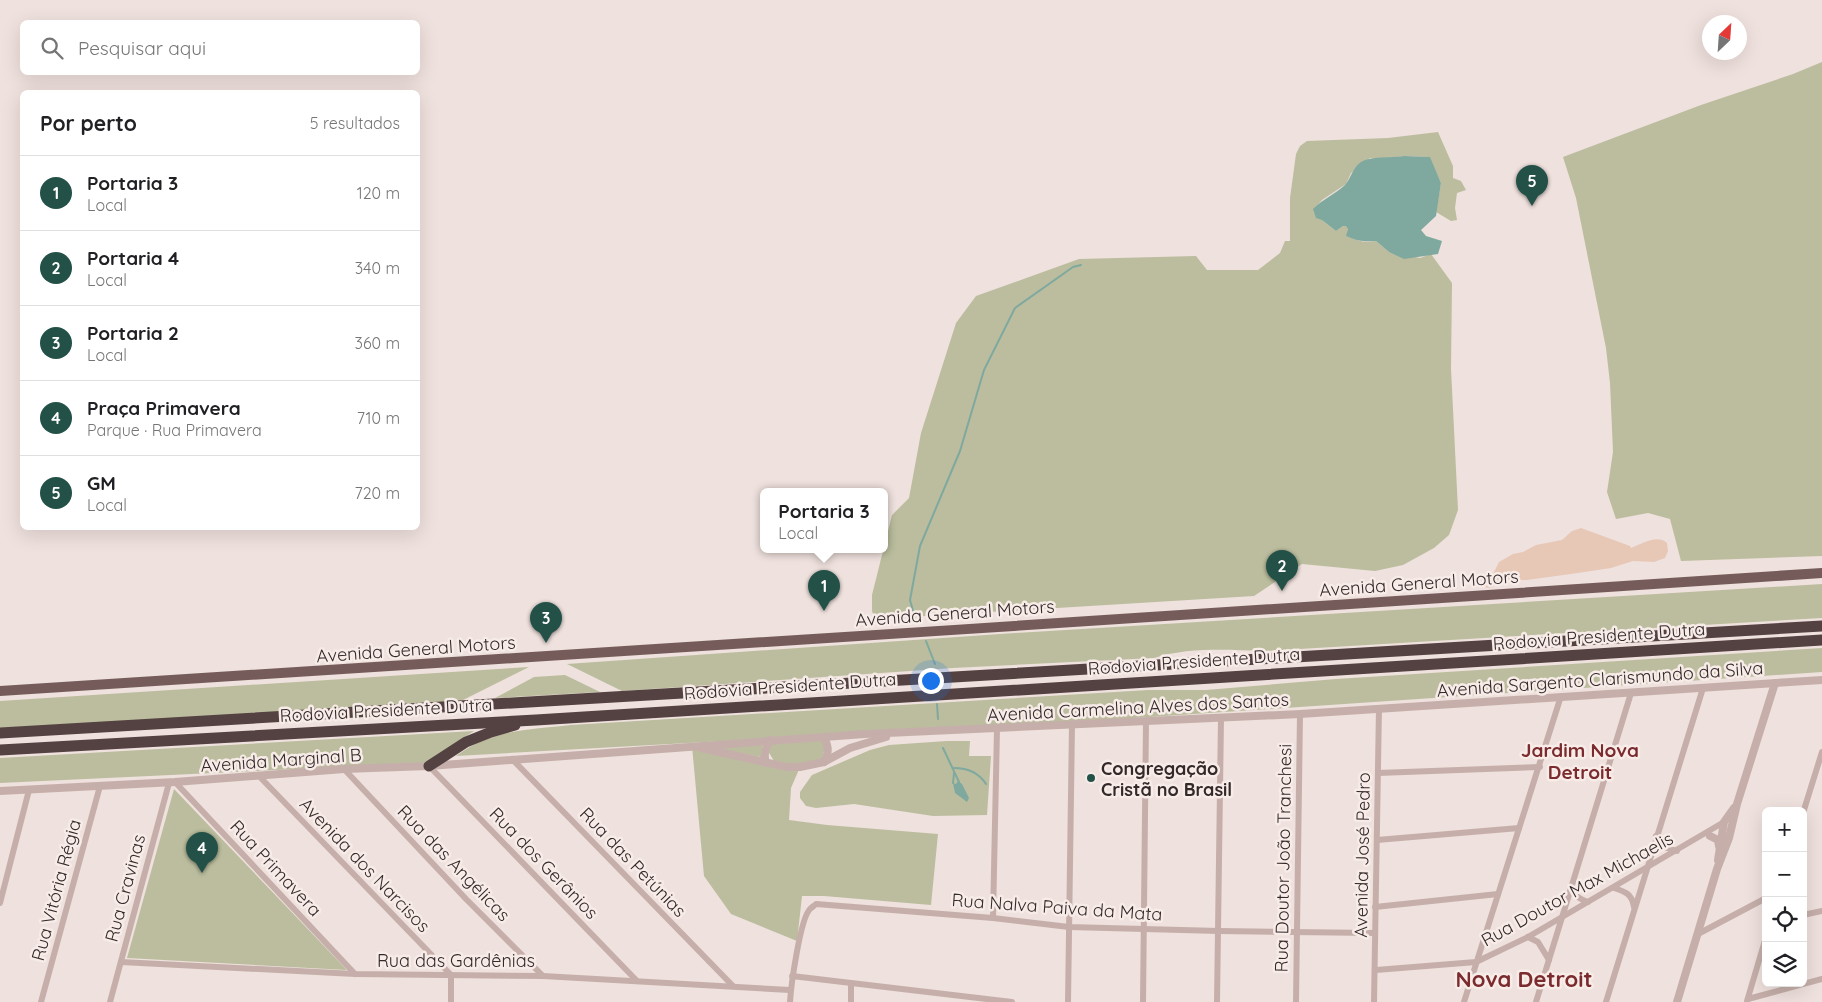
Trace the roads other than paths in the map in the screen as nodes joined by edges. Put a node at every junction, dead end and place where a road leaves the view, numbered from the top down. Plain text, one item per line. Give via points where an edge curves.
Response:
1 (1822, 573) edge
2 (1822, 626) edge
3 (1822, 640) edge
4 (1822, 680) edge
5 (1775, 683) junction
6 (1703, 688) junction
7 (0, 692) edge
8 (1631, 693) junction
9 (1561, 696) junction
10 (1379, 708) junction
11 (1300, 714) junction
12 (1221, 718) junction
13 (536, 720) junction
14 (1146, 721) junction
15 (1072, 725) junction
16 (997, 729) junction
17 (0, 733) edge
18 (898, 734) junction
19 (824, 737) junction
20 (770, 740) junction
21 (692, 746) junction
22 (0, 750) edge
23 (1822, 752) edge
24 (512, 760) junction
25 (824, 762) junction
26 (766, 763) junction
27 (429, 766) junction
28 (1540, 767) junction
29 (344, 769) junction
30 (1378, 772) junction
31 (1819, 772) edge
32 (258, 776) junction
33 (172, 783) junction
34 (100, 786) junction
35 (29, 790) junction
36 (0, 791) edge
37 (1805, 807) edge
38 (1728, 824) junction
39 (1519, 828) junction
40 (1656, 836) junction
41 (1706, 836) junction
42 (1725, 837) junction
43 (1377, 840) junction
44 (1720, 846) junction
45 (1677, 851) junction
46 (1646, 869) junction
47 (1717, 869) junction
48 (1571, 888) junction
49 (1614, 888) junction
50 (1, 891) edge
51 (1498, 894) junction
52 (1762, 900) edge
53 (0, 902) edge
54 (1588, 902) junction
55 (1375, 907) junction
56 (1634, 908) junction
57 (1822, 911) edge
58 (1807, 914) edge
59 (993, 918) junction
60 (1562, 918) junction
61 (1069, 927) junction
62 (1144, 930) junction
63 (1219, 931) junction
64 (1297, 931) junction
65 (1375, 932) junction
66 (1698, 934) junction
67 (1528, 937) junction
68 (1764, 942) edge
69 (1549, 960) junction
70 (121, 962) junction
71 (1476, 962) junction
72 (1376, 970) junction
73 (355, 974) junction
74 (451, 975) junction
75 (543, 976) junction
76 (792, 976) junction
77 (1822, 979) edge
78 (637, 981) junction
79 (851, 983) junction
80 (733, 986) junction
81 (790, 990) junction
82 (1747, 1000) edge
83 (41, 1002) edge
84 (110, 1002) edge
85 (452, 1002) edge
86 (790, 1002) edge
87 (851, 1002) edge
88 (1012, 1002) edge
89 (1068, 1002) edge
90 (1143, 1002) edge
91 (1217, 1002) edge
92 (1296, 1002) edge
93 (1374, 1002) edge
94 (1464, 1002) edge
95 (1536, 1002) edge
96 (1606, 1002) edge
97 (1677, 1002) edge

1 - 7 main road, Avenida General Motors
2 - 17 highway, Rodovia Presidente Dutra
3 - 13 highway, Rodovia Presidente Dutra
4 - 5 street, Avenida Sargento Clarismundo da Silva
5 - 6 street, Avenida Sargento Clarismundo da Silva
5 - 38 street
6 - 8 street, Avenida Sargento Clarismundo da Silva
6 - 40 street
8 - 9 street, Avenida Sargento Clarismundo da Silva
8 - 48 street
9 - 10 street, Avenida Sargento Clarismundo da Silva
9 - 28 street
10 - 11 street, Avenida Carmelina Alves dos Santos
10 - 30 street, Avenida José Pedro
11 - 12 street, Avenida Carmelina Alves dos Santos
11 - 64 street, Rua Doutor João Tranchesi
12 - 14 street, Avenida Carmelina Alves dos Santos
12 - 63 street
13 - 22 highway, Rodovia Presidente Dutra
13 - 27 highway via 466,742
14 - 15 street, Avenida Carmelina Alves dos Santos
14 - 62 street
15 - 16 street, Avenida Carmelina Alves dos Santos
15 - 61 street
16 - 18 street, Avenida Carmelina Alves dos Santos
16 - 59 street
18 - 19 street, Avenida Marginal B
18 - 25 street via 850,748
19 - 20 street, Avenida Marginal B
19 - 25 street via 828,755
20 - 21 street, Avenida Marginal B
20 - 26 street via 765,750
21 - 24 street, Avenida Marginal B
21 - 26 street
23 - 31 street
24 - 27 street, Avenida Marginal B
24 - 80 street, Rua das Petúnias
25 - 26 street via 800,768
27 - 29 street, Avenida Marginal B
27 - 78 street, Rua dos Gerânios
28 - 30 street
28 - 39 street
29 - 32 street, Avenida Marginal B
29 - 75 street, Rua das Angélicas
30 - 43 street, Avenida José Pedro
31 - 37 street
32 - 33 street, Avenida Marginal B
32 - 74 street, Avenida dos Narcisos
33 - 34 street, Avenida Marginal B
33 - 70 street, Rua Cravinas
33 - 73 street, Rua Primavera
34 - 35 street, Avenida Marginal B
34 - 83 street, Rua Vitória Régia
35 - 36 street, Avenida Marginal B
35 - 50 street
38 - 41 street, Rua Doutor Max Michaelis
38 - 42 street
39 - 43 street
39 - 51 street
40 - 45 street via 1667,848
40 - 46 street
41 - 42 street
41 - 44 street via 1718,840
41 - 45 street, Rua Doutor Max Michaelis
42 - 44 street
42 - 47 street
43 - 55 street, Avenida José Pedro
44 - 47 street
45 - 46 street, Rua Doutor Max Michaelis
46 - 49 street, Rua Doutor Max Michaelis
46 - 56 street
47 - 66 street
48 - 54 street via 1580,900
48 - 60 street
49 - 54 street, Rua Doutor Max Michaelis
49 - 56 street via 1632,898
50 - 53 street
51 - 55 street
51 - 71 street
52 - 66 street
54 - 60 street, Rua Doutor Max Michaelis
55 - 65 street, Avenida José Pedro
56 - 96 street
57 - 58 street
59 - 61 street, Rua Nalva Paiva da Mata
59 - 76 street, Rua Nalva Paiva da Mata via 816,904 804,918
60 - 67 street, Rua Doutor Max Michaelis
60 - 69 street
61 - 62 street, Rua Nalva Paiva da Mata
61 - 89 street
62 - 63 street, Rua Nalva Paiva da Mata
62 - 90 street
63 - 64 street, Rua Nalva Paiva da Mata
63 - 91 street
64 - 65 street, Rua Nalva Paiva da Mata
64 - 92 street, Rua Doutor João Tranchesi
65 - 72 street, Avenida José Pedro
66 - 97 street
67 - 69 street via 1538,942
67 - 71 street, Rua Doutor Max Michaelis
68 - 82 street
69 - 95 street
70 - 73 street, Rua das Gardênias
70 - 84 street, Rua Cravinas
71 - 72 street, Rua Doutor Max Michaelis
71 - 94 street
72 - 93 street, Avenida José Pedro
73 - 74 street, Rua das Gardênias
74 - 75 street, Rua das Gardênias
74 - 85 street
75 - 78 street, Rua das Gardênias
76 - 79 street
76 - 81 street
77 - 82 street
78 - 80 street, Rua das Gardênias
79 - 87 street
79 - 88 street
80 - 81 street, Rua das Gardênias
81 - 86 street

